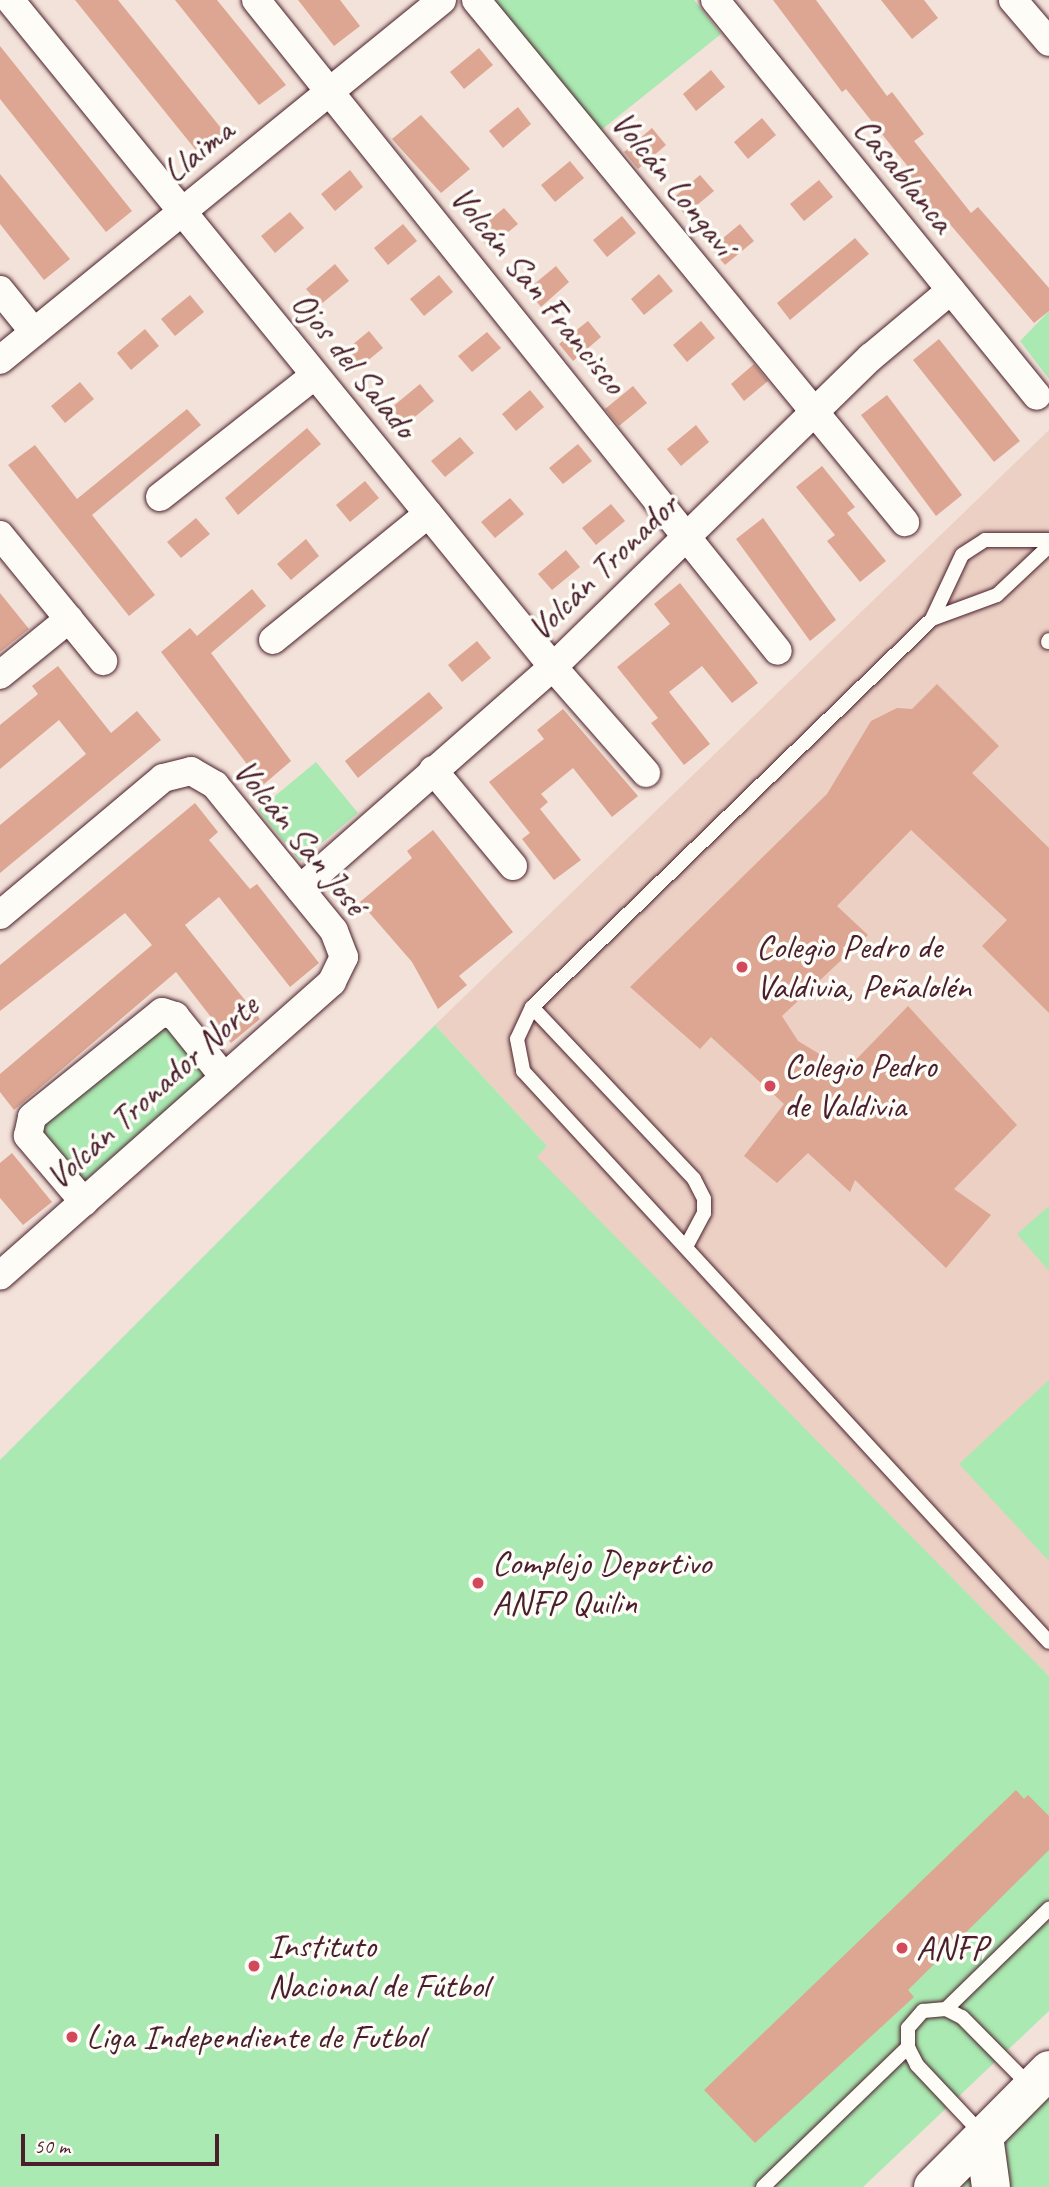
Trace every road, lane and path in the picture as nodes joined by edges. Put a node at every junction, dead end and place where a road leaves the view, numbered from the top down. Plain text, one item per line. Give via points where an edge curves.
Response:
1 (10, 0) edge
2 (256, 0) edge
3 (442, 0) edge
4 (476, 0) edge
5 (715, 0) edge
6 (1013, 0) edge
7 (1047, 37) edge
8 (330, 91) junction
9 (182, 211) junction
10 (0, 290) edge
11 (951, 290) junction
12 (34, 332) junction
13 (0, 360) edge
14 (315, 375) junction
15 (1037, 396) dead end
16 (813, 413) junction
17 (160, 498) dead end
18 (428, 514) junction
19 (905, 522) dead end
20 (0, 535) edge
21 (688, 535) junction
22 (1049, 540) edge
23 (1049, 546) edge
24 (69, 619) junction
25 (932, 619) junction
26 (273, 640) dead end
27 (778, 651) dead end
28 (103, 661) dead end
29 (553, 667) junction
30 (0, 675) edge
31 (433, 771) junction
32 (646, 773) dead end
33 (513, 866) dead end
34 (300, 889) junction
35 (0, 915) edge
36 (344, 957) joint
37 (532, 1007) junction
38 (224, 1077) junction
39 (84, 1202) junction
40 (686, 1247) junction
41 (0, 1276) edge
42 (1049, 1643) edge
43 (1049, 1909) edge
44 (946, 2009) junction
45 (908, 2047) junction
46 (1040, 2079) edge
47 (984, 2136) junction
48 (763, 2187) edge
49 (933, 2187) edge
50 (991, 2187) edge

1 - 9 street, Ojos del Salado
2 - 8 street, Volcán San Francisco
3 - 8 street, Llaima
4 - 16 street, Volcán Longaví
5 - 11 street, Casablanca
6 - 7 street
8 - 9 street, Llaima
8 - 21 street, Volcán San Francisco
9 - 12 street, Llaima
9 - 14 street, Ojos del Salado
10 - 12 street
11 - 15 street, Casablanca
11 - 16 street, Volcán Tronador
12 - 13 street, Llaima
14 - 17 street
14 - 18 street, Ojos del Salado
16 - 19 street, Volcán Longaví
16 - 21 street, Volcán Tronador
18 - 26 street
18 - 29 street, Ojos del Salado
20 - 24 street
21 - 27 street, Volcán San Francisco
21 - 29 street, Volcán Tronador
22 - 25 lane via 985,540 962,555
23 - 25 lane via 998,595
24 - 28 street
24 - 30 street
25 - 37 lane
29 - 31 street, Volcán Tronador
29 - 32 street, Ojos del Salado
31 - 33 street
31 - 34 street, Volcán Tronador
34 - 35 street, Volcán San José via 215,785 191,771 163,778
34 - 36 street, Volcán San José via 340,940
36 - 38 street, Volcán Tronador Norte via 331,982
37 - 40 lane via 517,1039 523,1070
37 - 40 lane via 694,1179 704,1213
38 - 39 street, Volcán Tronador Norte
38 - 39 street via 175,1016 162,1012 32,1117 28,1136
39 - 41 street, Volcán Tronador Norte
40 - 42 lane
43 - 44 lane
44 - 45 lane via 935,2008 914,2018
44 - 46 lane
45 - 47 lane via 917,2065
45 - 48 lane
46 - 47 main road
47 - 49 main road
47 - 50 main road

